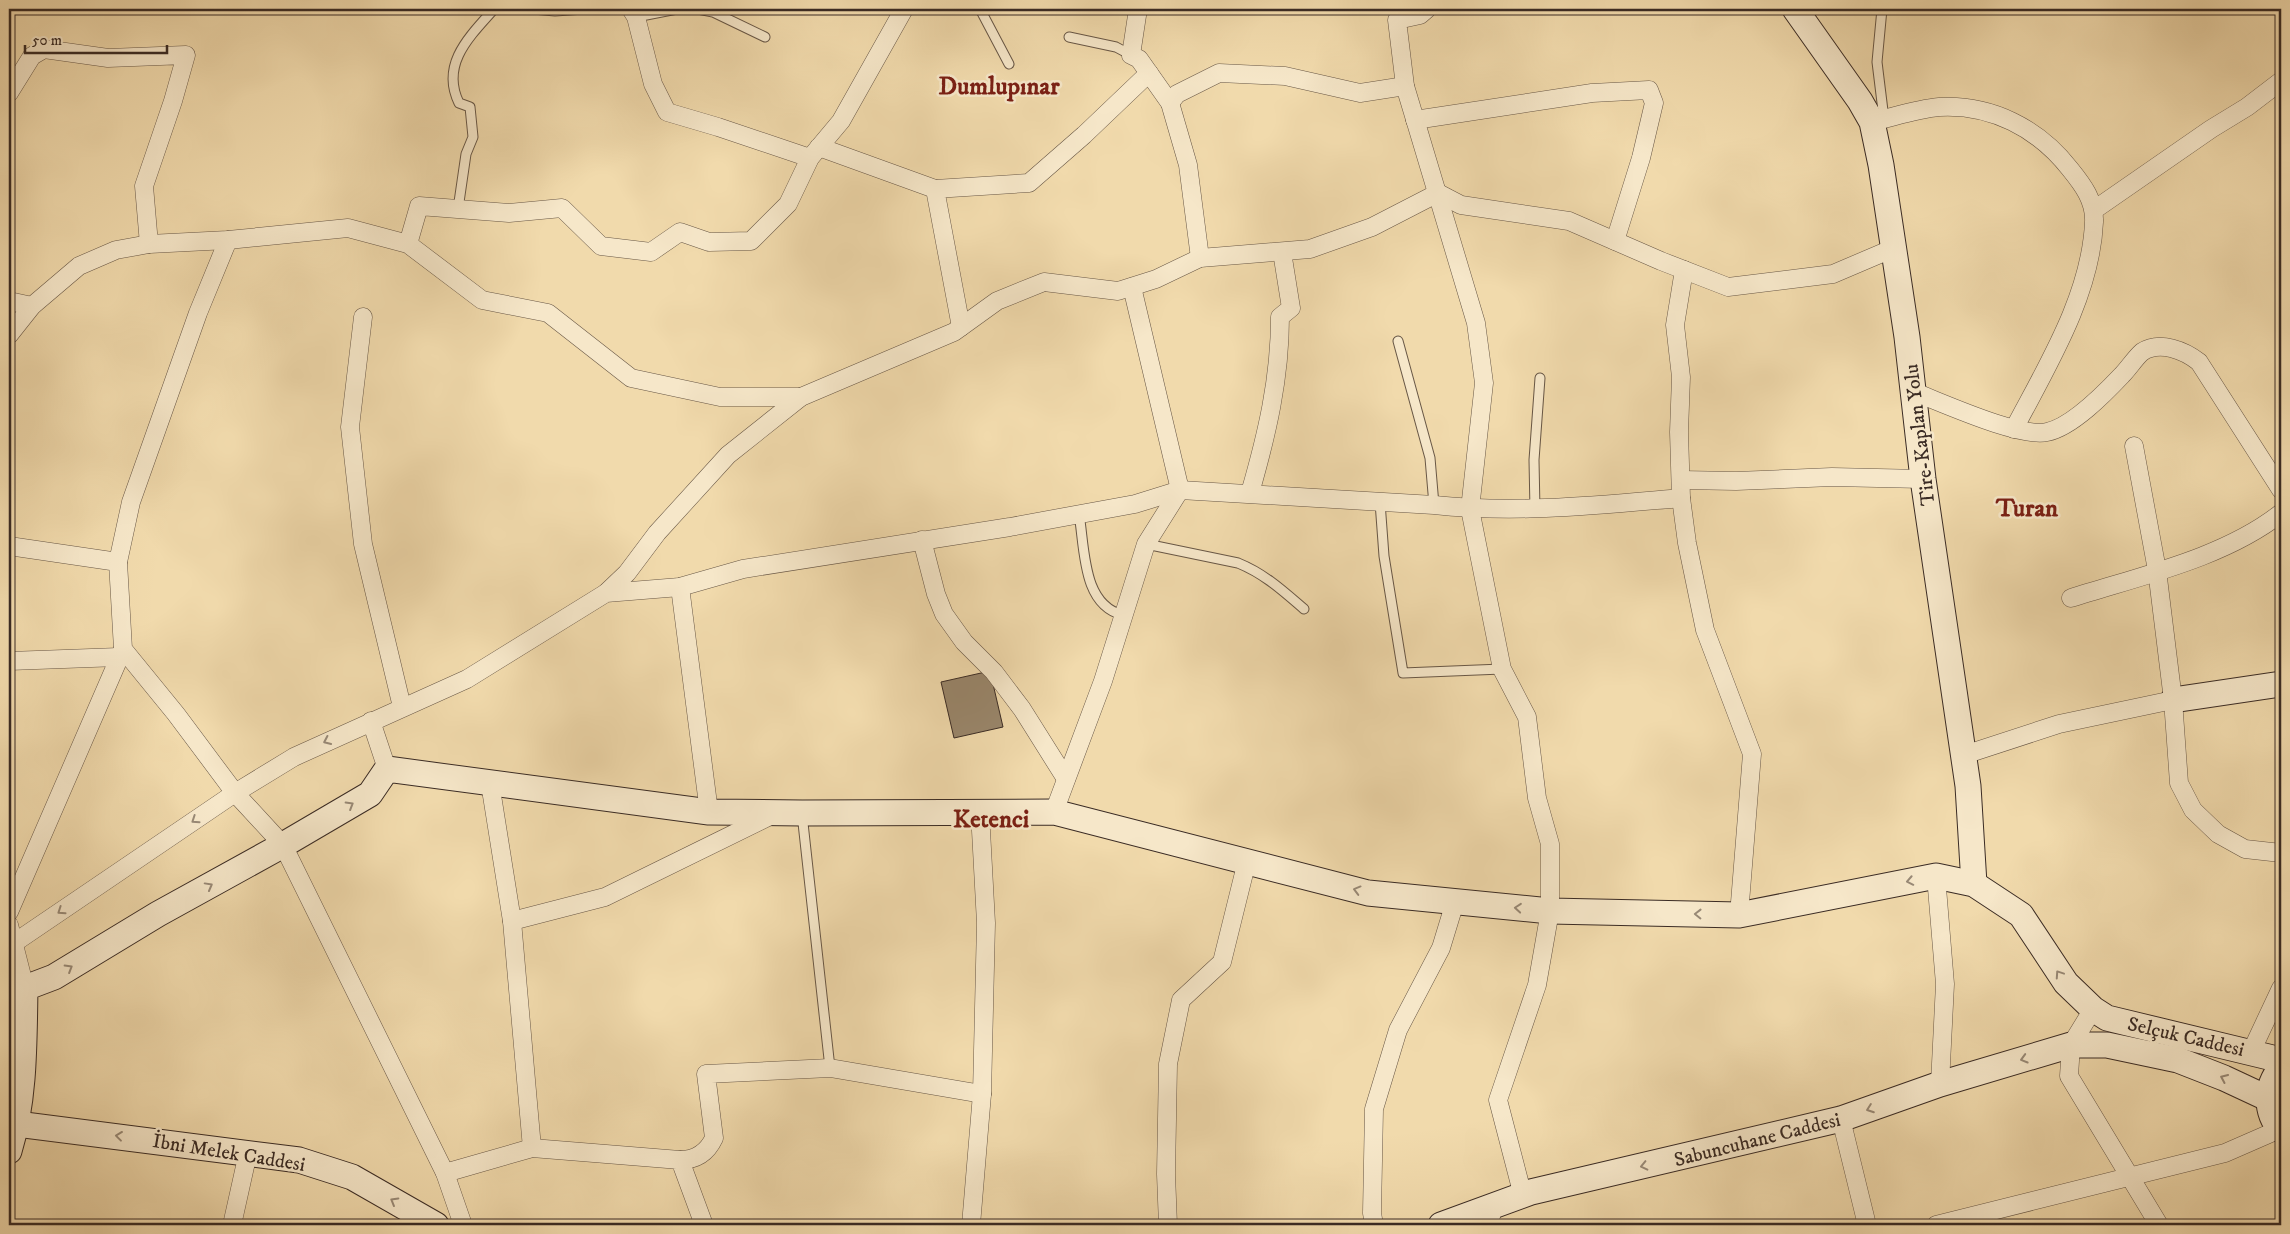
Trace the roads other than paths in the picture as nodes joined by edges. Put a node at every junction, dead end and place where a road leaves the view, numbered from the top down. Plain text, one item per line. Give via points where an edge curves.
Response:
1 (494, 9) edge
2 (533, 9) edge
3 (584, 9) edge
4 (677, 9) edge
5 (698, 9) edge
6 (904, 9) edge
7 (980, 9) edge
8 (1138, 9) edge
9 (1427, 9) edge
10 (1795, 9) edge
11 (1882, 9) edge
12 (634, 13) edge
13 (765, 36) dead end
14 (1069, 38) dead end
15 (1130, 55) junction
16 (1009, 64) dead end
17 (1149, 73) junction
18 (2281, 81) edge
19 (1405, 86) junction
20 (9, 93) edge
21 (1170, 103) junction
22 (1415, 120) junction
23 (1878, 121) junction
24 (815, 153) junction
25 (935, 189) junction
26 (1438, 193) junction
27 (458, 208) junction
28 (2094, 210) junction
29 (228, 240) junction
30 (1615, 241) junction
31 (149, 244) junction
32 (408, 244) junction
33 (1894, 248) junction
34 (1282, 252) junction
35 (1200, 258) junction
36 (1684, 270) junction
37 (1132, 287) junction
38 (9, 301) edge
39 (32, 306) junction
40 (363, 317) dead end
41 (961, 328) junction
42 (9, 335) edge
43 (1398, 341) dead end
44 (1540, 378) dead end
45 (1914, 392) junction
46 (801, 397) junction
47 (2014, 429) junction
48 (2134, 446) dead end
49 (1923, 479) junction
50 (1681, 480) junction
51 (1180, 490) junction
52 (2281, 490) edge
53 (1250, 493) junction
54 (1681, 498) junction
55 (1380, 502) junction
56 (1434, 505) junction
57 (1470, 509) junction
58 (1535, 510) junction
59 (2281, 513) edge
60 (1079, 514) junction
61 (922, 540) junction
62 (1146, 544) junction
63 (9, 546) edge
64 (118, 562) junction
65 (2157, 570) junction
66 (680, 587) junction
67 (606, 593) junction
68 (2071, 598) dead end
69 (1304, 609) dead end
70 (1123, 615) junction
71 (121, 653) junction
72 (9, 661) edge
73 (1502, 669) junction
74 (2281, 684) edge
75 (2173, 700) junction
76 (402, 707) junction
77 (371, 721) junction
78 (1964, 755) junction
79 (387, 769) junction
80 (1066, 779) junction
81 (490, 783) junction
82 (236, 793) junction
83 (709, 812) junction
84 (980, 812) junction
85 (1054, 812) junction
86 (776, 813) junction
87 (802, 813) junction
88 (283, 845) junction
89 (2281, 853) edge
90 (1247, 862) junction
91 (1936, 876) junction
92 (1974, 884) junction
93 (1456, 902) junction
94 (1550, 910) junction
95 (9, 912) edge
96 (1739, 915) junction
97 (512, 921) junction
98 (9, 925) edge
99 (11, 943) edge
100 (25, 988) junction
101 (2281, 988) edge
102 (2093, 1009) junction
103 (2071, 1045) junction
104 (2251, 1052) junction
105 (2281, 1060) edge
106 (830, 1068) junction
107 (2281, 1068) edge
108 (1940, 1084) junction
109 (982, 1094) junction
110 (2269, 1099) junction
111 (1841, 1119) junction
112 (13, 1123) edge
113 (2281, 1130) edge
114 (532, 1148) junction
115 (9, 1151) edge
116 (248, 1153) junction
117 (680, 1160) junction
118 (445, 1174) junction
119 (2130, 1177) junction
120 (1523, 1196) junction
121 (1491, 1216) edge
122 (232, 1225) edge
123 (436, 1225) edge
124 (463, 1225) edge
125 (704, 1225) edge
126 (971, 1225) edge
127 (1168, 1225) edge
128 (1374, 1225) edge
129 (1441, 1225) edge
130 (1867, 1225) edge
131 (1936, 1225) edge
132 (2159, 1225) edge

1 - 27 lane via 466,41 454,67 455,94 459,102 470,107 473,137 466,154
2 - 3 lane
4 - 12 lane
5 - 13 lane via 713,12
6 - 24 street via 841,122
7 - 16 lane
8 - 15 street
9 - 19 street via 1420,15 1397,20
10 - 23 street, Tire-Kaplan Yolu via 1860,101
11 - 23 lane via 1877,62
12 - 24 street via 653,84 667,112
14 - 15 lane via 1116,48
15 - 17 street via 1139,59
17 - 21 street
17 - 25 street via 1029,182
18 - 28 street
19 - 21 street via 1360,93 1285,76 1219,73 1177,94
19 - 22 street
20 - 31 street via 32,56 44,49 108,58 186,55 144,186
21 - 35 street via 1188,165
22 - 26 street
22 - 30 street via 1592,93 1649,90 1654,103
23 - 28 street via 1939,107 1988,112 2010,120 2049,145 2064,161 2089,196
23 - 33 street, Tire-Kaplan Yolu
24 - 25 street
24 - 27 street via 788,204 751,241 709,242 680,232 651,252 601,246 562,208 509,213
25 - 41 street
26 - 30 street via 1461,205 1569,220
26 - 34 street via 1372,227 1310,249
26 - 57 street via 1476,323 1484,383
27 - 32 street via 419,206
28 - 47 street via 2085,274 2076,304
29 - 31 street
29 - 32 street via 348,228
29 - 64 street via 198,313 131,502
30 - 36 street
31 - 39 street via 116,250 79,266
32 - 46 street via 482,300 548,313 631,378 720,397
33 - 36 street via 1832,274 1728,287
33 - 45 street, Tire-Kaplan Yolu
34 - 35 street
34 - 53 street via 1291,308 1280,317 1275,394
35 - 37 street
36 - 50 street via 1675,325 1681,377
37 - 41 street via 1118,291 1044,282 997,301
37 - 51 street
38 - 39 street
39 - 42 street
40 - 76 street via 350,427 363,544
41 - 46 street
43 - 56 lane via 1430,458
44 - 58 lane via 1535,443
45 - 47 street
45 - 49 street, Tire-Kaplan Yolu
46 - 67 street via 728,455
47 - 52 street via 2030,433 2057,429 2102,394 2142,352 2172,348 2199,362
48 - 65 street
49 - 50 street
49 - 78 street, Tire-Kaplan Yolu
50 - 54 street
51 - 53 street
51 - 60 street via 1135,504
51 - 62 street
53 - 55 street
54 - 58 street
54 - 96 street via 1705,630 1752,754
55 - 56 street
55 - 73 lane via 1384,556 1403,673
56 - 57 street
57 - 58 street
57 - 73 street
59 - 65 street via 2222,548
60 - 61 street
60 - 70 lane via 1091,586 1102,605
61 - 66 street via 743,570
61 - 80 street via 944,614 1022,709
62 - 69 lane via 1238,563 1271,580
62 - 70 street
63 - 64 street
64 - 71 street
65 - 68 street
65 - 75 street
66 - 67 street
66 - 83 street
67 - 76 street via 467,678
70 - 80 street via 1103,681
71 - 72 street
71 - 82 street via 176,714
71 - 95 street
73 - 94 street via 1527,717 1537,798 1550,844
74 - 75 street
75 - 78 street via 2059,724
75 - 89 street via 2179,784 2193,810 2218,834 2245,849
76 - 77 street
77 - 79 street
77 -> 82 street via 294,757
78 - 92 street, Tire-Kaplan Yolu
79 - 81 street
88 -> 79 street via 370,794
80 - 85 street
81 - 83 street
81 - 97 street
82 - 88 street
82 -> 99 street
83 - 86 street
84 - 85 street
84 - 87 street
84 - 109 street via 986,923
85 - 90 street
86 - 87 street
86 - 97 street via 605,897
87 - 106 lane
100 -> 88 street via 54,977 158,914
88 - 118 street
93 -> 90 street via 1368,893
90 - 127 street via 1222,962 1181,1000 1168,1064
91 - 92 street
91 -> 96 street
91 - 108 street via 1945,984
102 -> 92 street, Selçuk Caddesi via 2066,983 2021,915
94 -> 93 street
93 - 128 street via 1441,948 1398,1030 1374,1109
96 -> 94 street
94 - 120 street via 1537,984 1498,1100
97 - 114 street
98 - 99 street
99 - 100 street
100 - 112 street via 24,1029
101 - 104 street
102 - 103 street
102 - 104 street, Selçuk Caddesi via 2107,1018
103 -> 108 street, Sabuncuhane Caddesi
110 -> 103 street, Sabuncuhane Caddesi via 2178,1060 2107,1045
103 - 119 street via 2069,1076
104 - 105 street, Selçuk Caddesi
106 - 109 street
106 - 117 street via 706,1074 714,1138 701,1155
107 - 110 street via 2274,1078
108 -> 111 street, Sabuncuhane Caddesi
109 - 126 street
110 - 113 street via 2274,1120
111 -> 120 street, Sabuncuhane Caddesi
111 - 130 street
112 - 115 street
116 -> 112 street, İbni Melek Caddesi
113 - 119 street via 2226,1153
114 - 117 street
114 - 118 street
116 - 122 street
123 -> 116 street, İbni Melek Caddesi via 352,1177 299,1160
117 - 125 street
118 - 124 street
119 - 131 street
119 - 132 street
120 - 121 street, Sabuncuhane Caddesi
121 - 129 street, Sabuncuhane Caddesi

